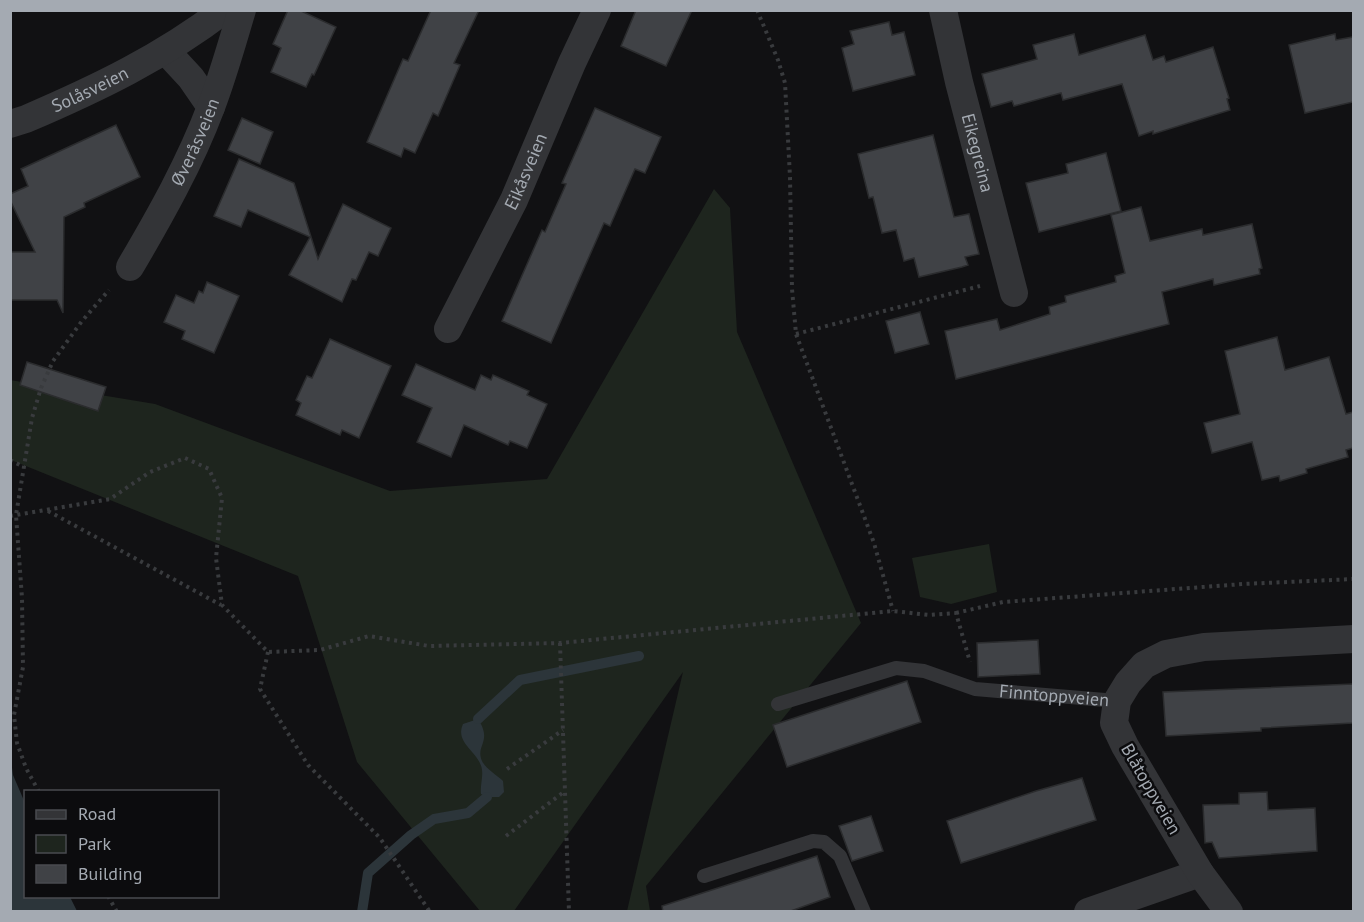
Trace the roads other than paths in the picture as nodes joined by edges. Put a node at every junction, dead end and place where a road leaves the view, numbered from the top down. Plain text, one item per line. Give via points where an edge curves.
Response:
1 (224, 10) edge
2 (242, 10) edge
3 (597, 10) edge
4 (951, 12) edge
5 (166, 51) junction
6 (211, 107) junction
7 (10, 124) edge
8 (130, 267) road end
9 (1012, 286) road end
10 (448, 329) dead end
11 (1353, 639) edge
12 (1117, 701) junction
13 (778, 704) dead end
14 (1200, 873) junction
15 (704, 876) dead end
16 (864, 912) edge
17 (1088, 912) edge
18 (1229, 912) edge

1 - 5 street, Solåsveien
2 - 6 street, Øveråsveien
3 - 10 street, Eikåsveien via 514,200
4 - 9 street, Eikegreina via 959,82
5 - 6 street
5 - 7 street, Solåsveien via 74,98
6 - 8 street, Øveråsveien via 168,202
11 - 12 street, Finntoppveien via 1204,647 1166,654 1144,665
12 - 13 lane, Finntoppveien via 975,689 924,671 896,668
12 - 14 street, Blåtoppveien via 1114,723 1125,746
14 - 17 street
14 - 18 street, Blåtoppveien
15 - 16 lane via 813,841 824,842 840,856

